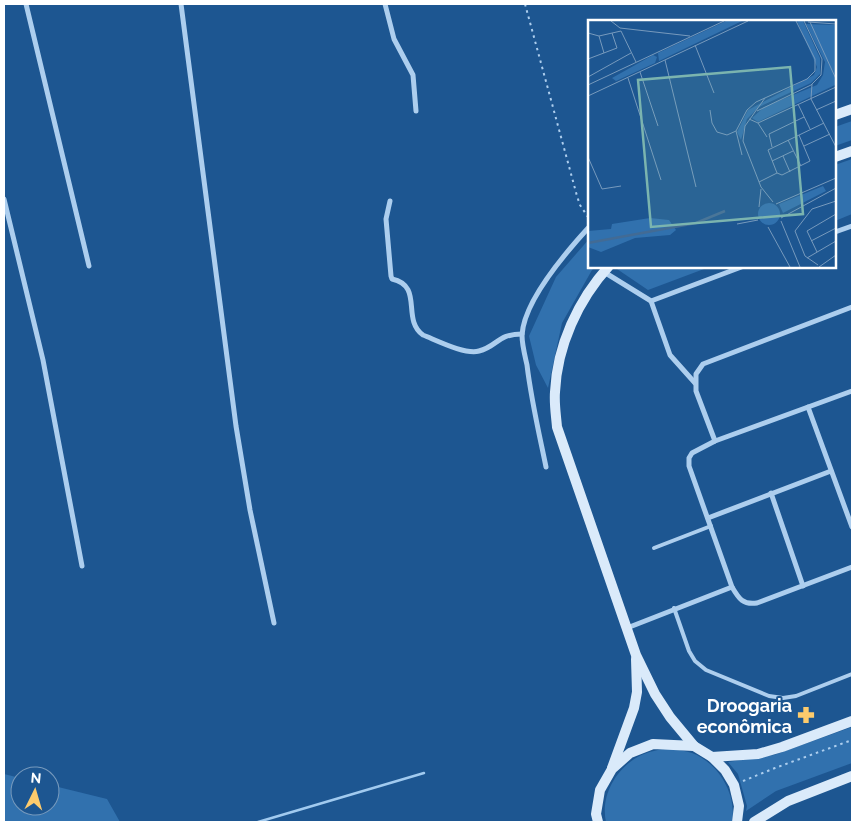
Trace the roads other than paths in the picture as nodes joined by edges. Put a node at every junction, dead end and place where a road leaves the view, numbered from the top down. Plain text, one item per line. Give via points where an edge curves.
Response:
1 (26, 4) edge
2 (181, 4) edge
3 (385, 4) edge
4 (852, 110) edge
5 (416, 111) dead end
6 (836, 115) edge
7 (852, 151) edge
8 (836, 157) edge
9 (4, 198) edge
10 (390, 201) dead end
11 (852, 226) edge
12 (588, 228) edge
13 (836, 232) edge
14 (89, 266) dead end
15 (739, 268) edge
16 (606, 269) edge
17 (651, 301) junction
18 (852, 307) edge
19 (522, 334) junction
20 (695, 383) junction
21 (852, 392) edge
22 (808, 407) junction
23 (715, 441) junction
24 (546, 466) dead end
25 (831, 471) junction
26 (771, 493) junction
27 (708, 518) junction
28 (711, 526) junction
29 (852, 527) edge
30 (654, 548) dead end
31 (82, 566) dead end
32 (852, 567) edge
33 (804, 586) junction
34 (732, 587) junction
35 (674, 608) junction
36 (274, 623) dead end
37 (626, 628) junction
38 (636, 655) junction
39 (852, 674) edge
40 (852, 721) edge
41 (694, 746) junction
42 (712, 757) junction
43 (612, 769) junction
44 (852, 776) edge
45 (598, 822) edge
46 (737, 822) edge
47 (754, 822) edge

1 - 14 street
2 - 36 street via 236,426
3 - 5 street via 394,39 413,75
4 - 6 street
7 - 8 street
9 - 31 street via 43,360
10 - 19 street via 386,219 391,276 409,289 418,331 472,352 509,334
11 - 13 street
12 - 19 street via 538,293
15 - 17 street
16 - 17 street
16 - 37 street via 578,310 565,340 554,394 557,427
17 - 20 street via 670,355
18 - 20 street via 709,360 699,369
19 - 24 street
20 - 23 street
21 - 22 street
22 - 23 street
22 - 25 street
23 - 27 street via 697,449 689,458
25 - 26 street
25 - 29 street
26 - 27 street
26 - 33 street
27 - 28 street
28 - 30 lane
28 - 34 street
32 - 33 street
33 - 34 street via 750,604 739,599
34 - 35 street
35 - 37 street
35 - 39 lane via 689,651 696,661 706,670 769,696 796,696
37 - 38 street
38 - 41 street via 655,694
38 - 43 street via 634,708
40 - 42 street via 758,754
41 - 42 street
41 - 43 street via 653,744 630,753
42 - 46 street via 734,785 740,806
43 - 45 street via 600,790
44 - 47 street via 788,801

